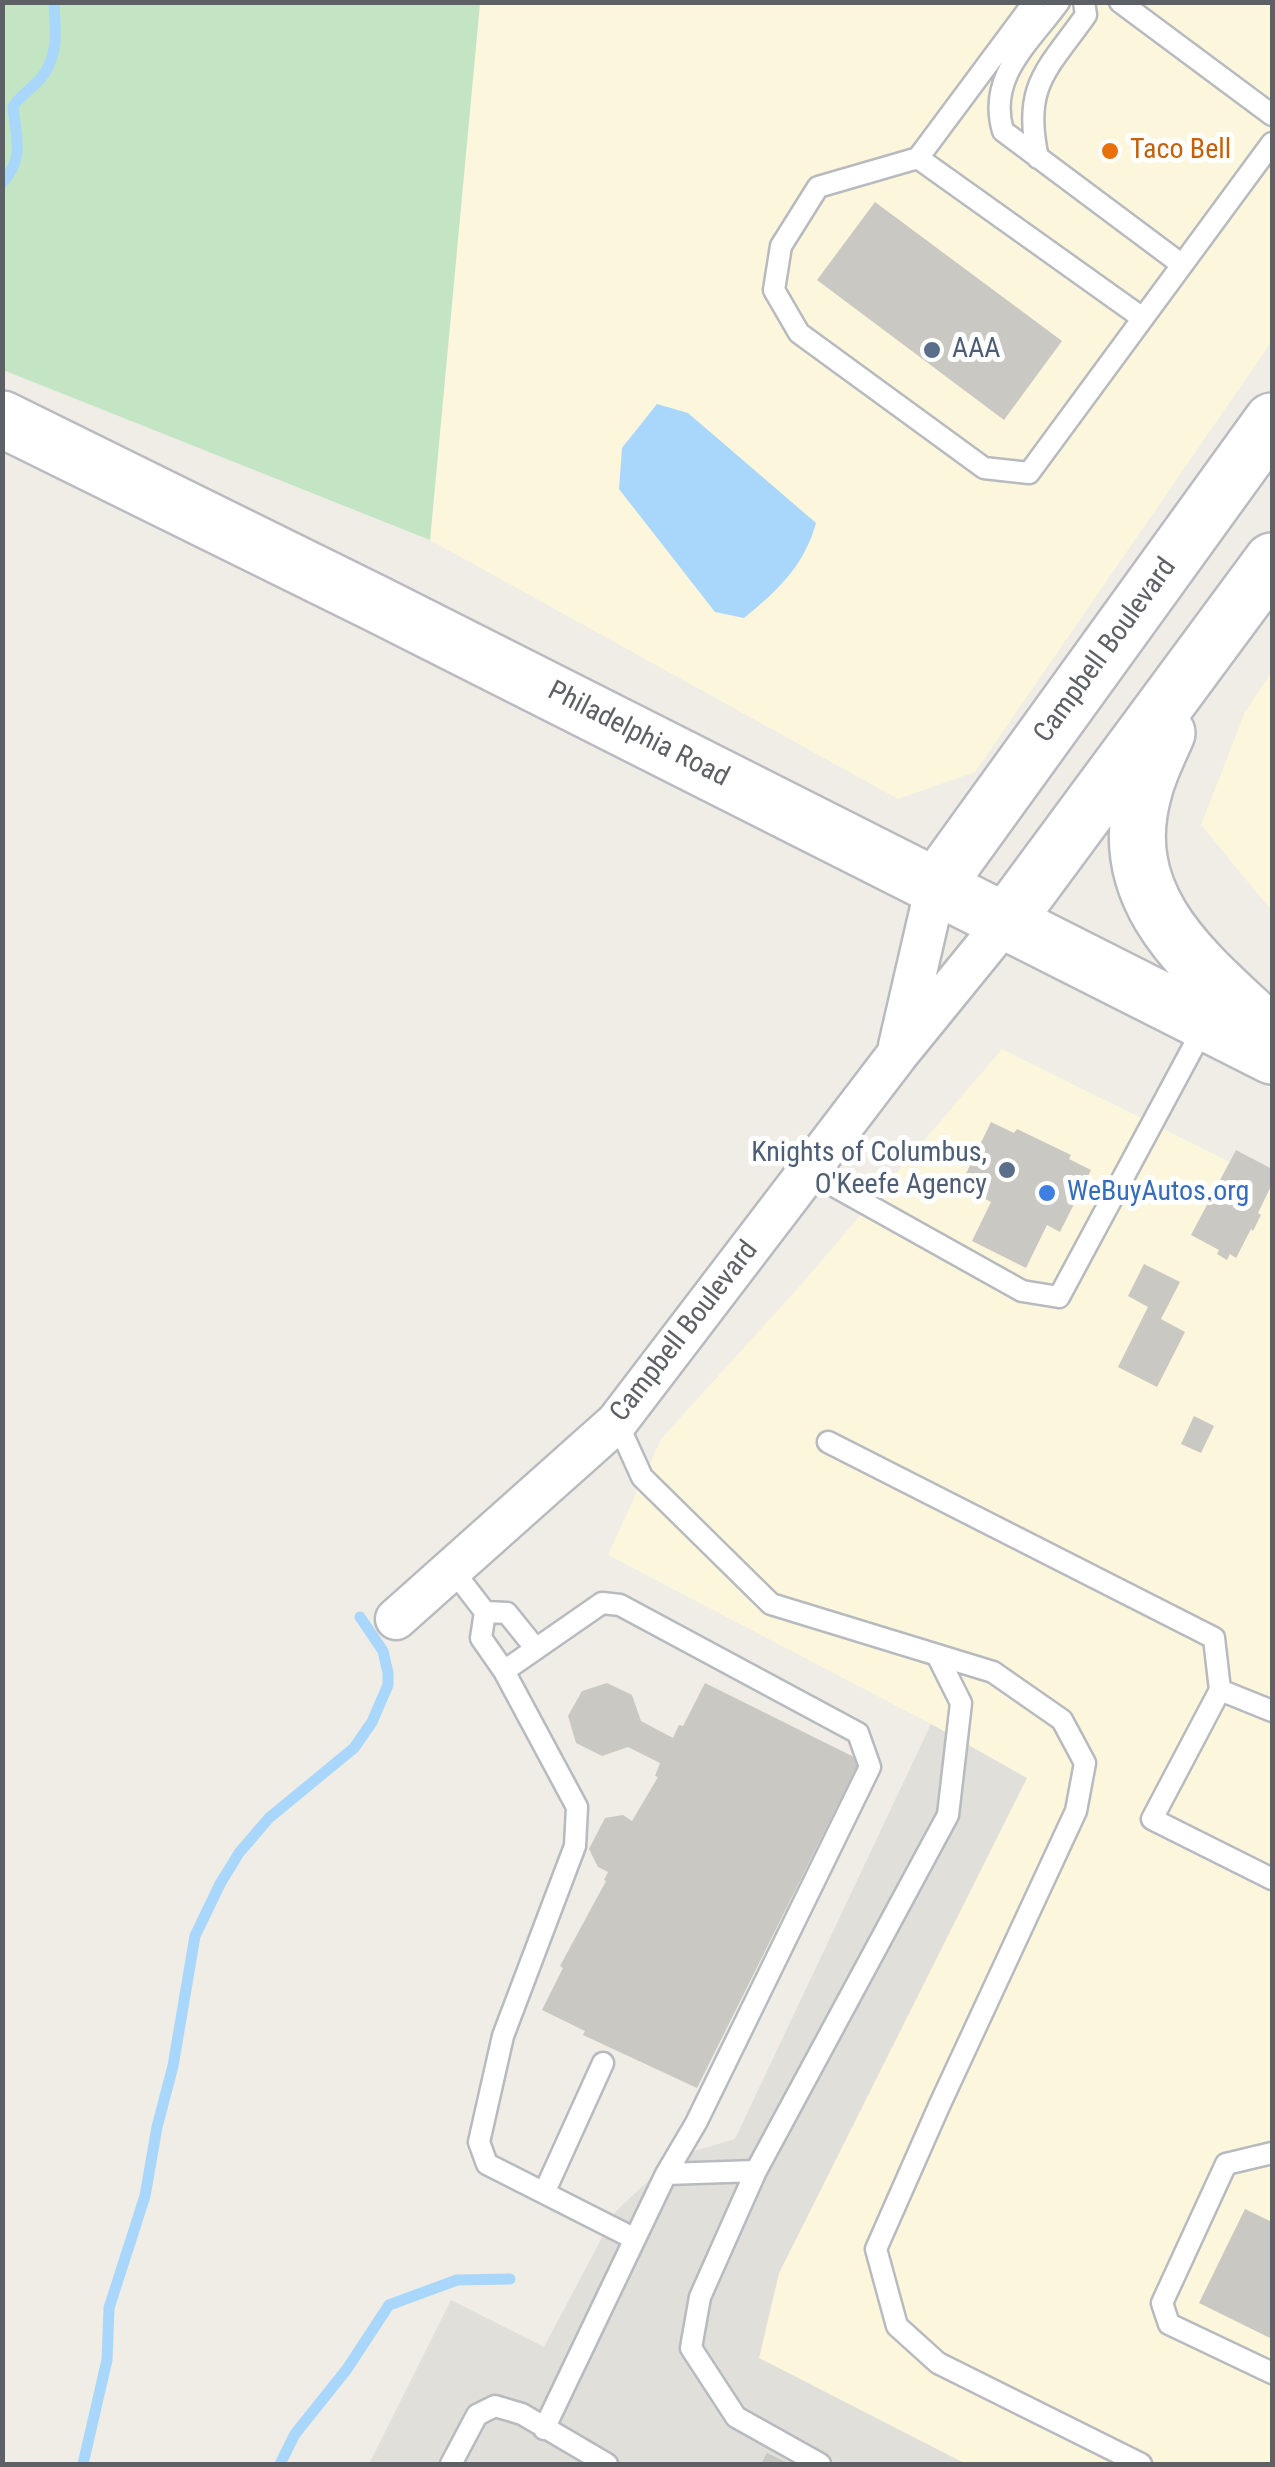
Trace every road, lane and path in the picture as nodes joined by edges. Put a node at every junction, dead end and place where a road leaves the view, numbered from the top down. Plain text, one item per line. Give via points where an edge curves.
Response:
1 (1034, 2) edge
2 (1060, 2) edge
3 (1084, 2) edge
4 (1120, 2) edge
5 (1272, 115) edge
6 (1272, 143) edge
7 (918, 158) junction
8 (1038, 158) junction
9 (1181, 264) junction
10 (1142, 317) junction
11 (2, 418) edge
12 (1272, 421) edge
13 (1272, 561) edge
14 (1204, 652) junction
15 (936, 886) junction
16 (1006, 921) junction
17 (1206, 1023) junction
18 (1272, 1035) edge
19 (897, 1055) junction
20 (1272, 1056) edge
21 (810, 1172) junction
22 (617, 1422) junction
23 (828, 1442) dead end
24 (452, 1568) junction
25 (485, 1612) junction
26 (396, 1619) dead end
27 (536, 1649) junction
28 (937, 1655) junction
29 (504, 1671) junction
30 (1220, 1690) junction
31 (1272, 1711) edge
32 (1272, 1879) edge
33 (603, 2063) dead end
34 (1272, 2153) edge
35 (756, 2171) junction
36 (666, 2174) junction
37 (544, 2193) junction
38 (635, 2239) junction
39 (1272, 2374) edge
40 (544, 2429) junction
41 (583, 2459) edge
42 (452, 2464) edge
43 (607, 2464) edge
44 (820, 2464) edge
45 (1141, 2464) edge

1 - 7 lane
2 - 8 lane via 1001,84 997,111 1003,131
3 - 8 lane via 1086,15 1038,83 1032,117
4 - 5 lane
6 - 9 lane
7 - 10 lane
7 - 10 lane via 818,187 781,246 774,290 800,332 984,468 1029,473
8 - 9 lane
9 - 10 lane
11 - 15 main road, Philadelphia Road
12 - 15 main road, Campbell Boulevard
13 - 14 main road, Campbell Boulevard
14 - 16 main road, Campbell Boulevard
14 - 18 main road via 1144,791 1139,852 1160,921
15 - 16 main road, Philadelphia Road
15 - 19 street, Campbell Boulevard
16 - 17 main road, Philadelphia Road
16 - 19 street, Campbell Boulevard
17 - 20 main road, Philadelphia Road
17 - 21 lane via 1059,1296 1022,1291
19 - 21 street, Campbell Boulevard
21 - 22 street, Campbell Boulevard
22 - 24 street, Campbell Boulevard
22 - 28 lane via 642,1476 771,1604
23 - 30 lane via 1214,1638
24 - 25 lane
24 - 26 street, Campbell Boulevard
25 - 27 lane via 507,1613
25 - 29 lane via 481,1638
27 - 29 lane
27 - 36 lane via 602,1603 620,1605 858,1733 870,1766
28 - 35 lane via 962,1704 948,1814
28 - 45 lane via 993,1672 1062,1720 1086,1763 1076,1811 876,2250 897,2326 938,2363
29 - 37 lane via 577,1807 575,1846 503,2036 479,2142 487,2164
30 - 31 lane
30 - 32 lane via 1152,1819
33 - 37 lane
34 - 39 lane via 1226,2164 1162,2303 1169,2324
35 - 36 lane
35 - 44 lane via 700,2297 690,2348 736,2417
36 - 38 lane
37 - 38 lane
38 - 40 lane
40 - 41 lane
40 - 42 lane via 509,2408 486,2408
41 - 43 lane

